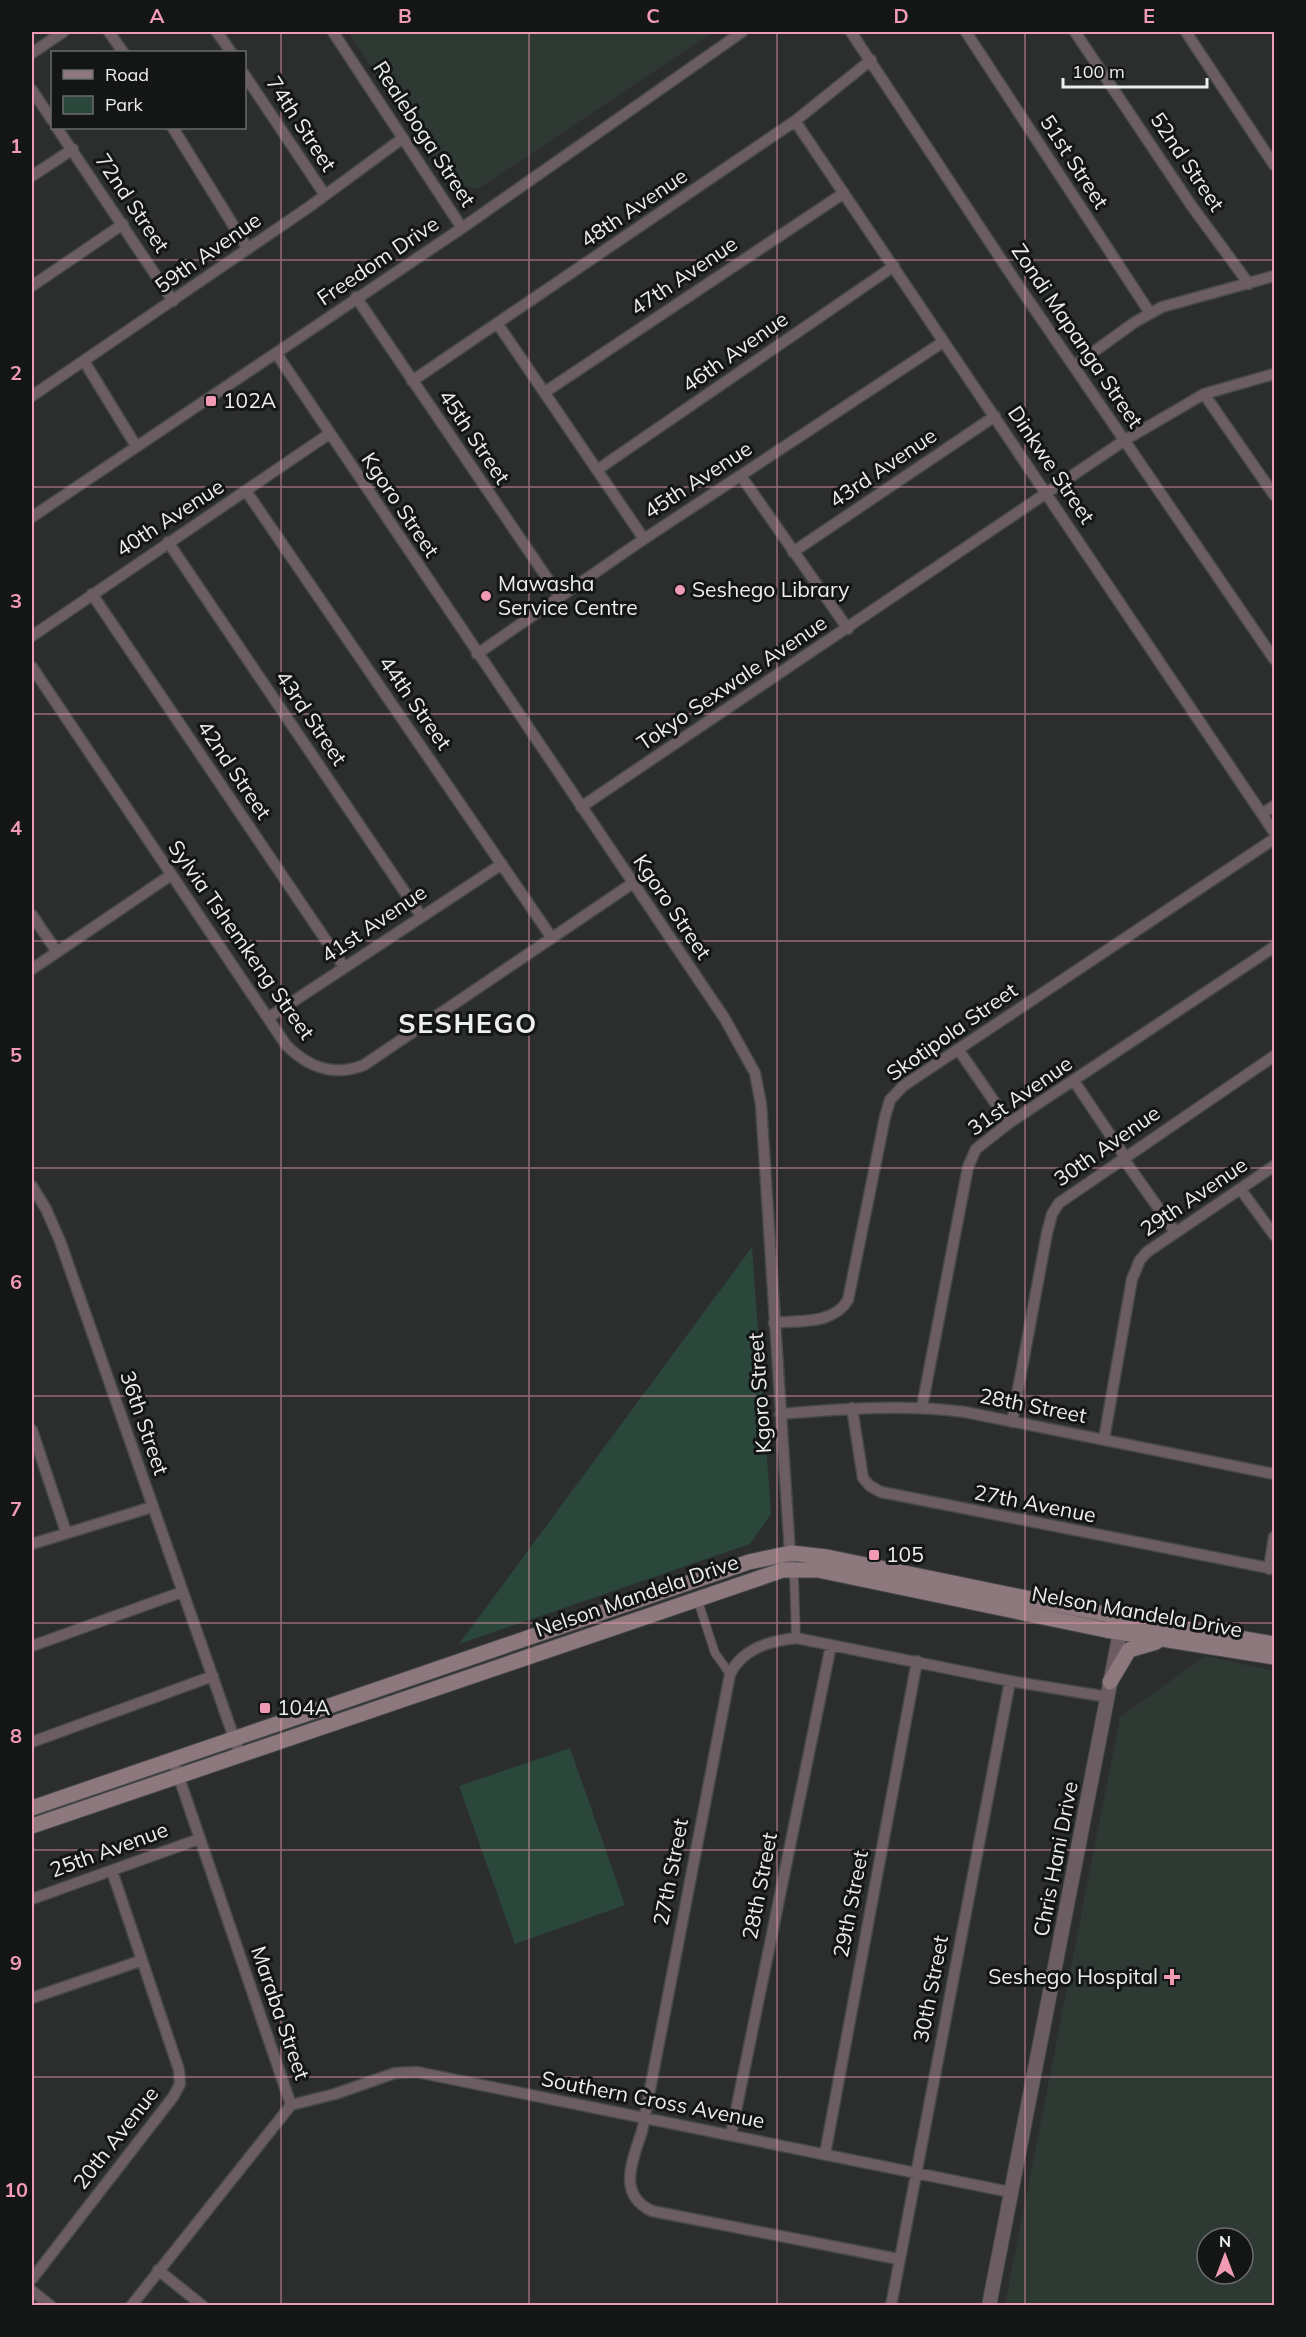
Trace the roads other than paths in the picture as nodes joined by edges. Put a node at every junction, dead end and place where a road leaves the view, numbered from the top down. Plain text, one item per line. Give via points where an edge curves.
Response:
1 (63, 32) edge
2 (109, 32) edge
3 (217, 32) edge
4 (333, 32) edge
5 (742, 32) edge
6 (851, 32) edge
7 (966, 32) edge
8 (1076, 32) edge
9 (1186, 32) edge
10 (122, 51) edge
11 (230, 51) edge
12 (32, 53) edge
13 (871, 60) junction
14 (246, 77) edge
15 (32, 90) edge
16 (51, 118) edge
17 (795, 121) junction
18 (58, 129) edge
19 (174, 129) edge
20 (403, 138) junction
21 (73, 149) junction
22 (1275, 165) edge
23 (32, 176) edge
24 (844, 193) junction
25 (325, 195) junction
26 (123, 224) junction
27 (462, 228) junction
28 (248, 249) junction
29 (894, 266) junction
30 (1275, 276) edge
31 (1249, 284) junction
32 (32, 286) edge
33 (356, 297) junction
34 (173, 301) junction
35 (1150, 313) junction
36 (497, 323) junction
37 (943, 342) junction
38 (276, 353) junction
39 (84, 361) junction
40 (1074, 366) junction
41 (1275, 374) edge
42 (412, 381) junction
43 (545, 392) junction
44 (1204, 394) junction
45 (32, 396) edge
46 (995, 416) junction
47 (330, 434) junction
48 (1125, 440) junction
49 (136, 446) junction
50 (597, 470) junction
51 (741, 476) junction
52 (246, 491) junction
53 (1046, 492) junction
54 (1275, 495) edge
55 (32, 518) edge
56 (644, 539) junction
57 (168, 542) junction
58 (794, 552) junction
59 (92, 594) junction
60 (560, 597) junction
61 (848, 629) junction
62 (32, 636) edge
63 (477, 654) junction
64 (1275, 659) edge
65 (32, 667) edge
66 (1275, 806) edge
67 (581, 807) junction
68 (1262, 814) junction
69 (1275, 832) edge
70 (1275, 839) edge
71 (502, 864) junction
72 (171, 875) junction
73 (633, 883) junction
74 (32, 915) edge
75 (421, 916) junction
76 (552, 938) junction
77 (1275, 947) edge
78 (57, 952) junction
79 (344, 967) junction
80 (32, 969) edge
81 (268, 1018) junction
82 (958, 1049) junction
83 (1275, 1056) edge
84 (1074, 1081) junction
85 (1009, 1123) junction
86 (1124, 1157) junction
87 (1275, 1166) edge
88 (32, 1186) edge
89 (1241, 1190) junction
90 (1176, 1233) junction
91 (1275, 1235) edge
92 (774, 1323) junction
93 (922, 1407) junction
94 (852, 1408) junction
95 (780, 1414) junction
96 (1012, 1422) junction
97 (32, 1430) edge
98 (1104, 1439) junction
99 (1275, 1474) edge
100 (152, 1507) junction
101 (66, 1532) junction
102 (1275, 1537) edge
103 (32, 1544) edge
104 (791, 1561) junction
105 (1272, 1569) edge
106 (182, 1592) junction
107 (697, 1598) junction
108 (1122, 1625) junction
109 (796, 1638) junction
110 (1165, 1640) junction
111 (1275, 1644) edge
112 (831, 1645) junction
113 (32, 1646) edge
114 (1275, 1657) edge
115 (917, 1661) junction
116 (730, 1674) junction
117 (213, 1676) junction
118 (1010, 1681) junction
119 (1110, 1682) junction
120 (1108, 1697) junction
121 (235, 1738) junction
122 (32, 1742) edge
123 (240, 1755) junction
124 (173, 1760) junction
125 (178, 1776) junction
126 (32, 1808) edge
127 (32, 1826) edge
128 (199, 1839) junction
129 (112, 1871) junction
130 (32, 1899) edge
131 (140, 1961) junction
132 (32, 1998) edge
133 (291, 2105) junction
134 (644, 2119) junction
135 (731, 2135) junction
136 (825, 2154) junction
137 (916, 2172) junction
138 (1010, 2192) junction
139 (898, 2259) junction
140 (158, 2270) junction
141 (32, 2278) edge
142 (32, 2291) edge
143 (51, 2306) edge
144 (131, 2306) edge
145 (203, 2306) edge
146 (891, 2306) edge
147 (989, 2306) edge

1 - 12 street
2 - 10 street
3 - 11 street
4 - 20 street, Realeboga Street
5 - 27 street, Freedom Drive
6 - 13 street, Zondi Mapanga Street
7 - 35 street, 51st Street
8 - 31 street, 52nd Street via 1191,205
9 - 22 street
13 - 17 street, 48th Avenue
13 - 40 street, Zondi Mapanga Street
14 - 25 street, 74th Street
15 - 16 street
17 - 24 street, Dinkwe Street
17 - 36 street, 48th Avenue
18 - 21 street, 72nd Street
19 - 28 street
20 - 25 street, 59th Avenue
20 - 27 street, Realeboga Street
21 - 23 street
21 - 26 street, 72nd Street
24 - 29 street, Dinkwe Street
24 - 43 street, 47th Avenue
25 - 28 street, 59th Avenue
26 - 32 street
26 - 34 street, 72nd Street
27 - 33 street, Freedom Drive
28 - 34 street, 59th Avenue
29 - 37 street, Dinkwe Street
29 - 50 street, 46th Avenue
30 - 31 street
31 - 35 street
33 - 38 street, Freedom Drive
33 - 42 street, 45th Street
34 - 39 street, 59th Avenue
35 - 40 street
36 - 42 street, 48th Avenue
36 - 43 street
37 - 46 street, Dinkwe Street
37 - 51 street, 45th Avenue
38 - 47 street, Kgoro Street
38 - 49 street, Freedom Drive
39 - 45 street, 59th Avenue
39 - 49 street
40 - 48 street, Zondi Mapanga Street
41 - 44 street, Tokyo Sexwale Avenue
42 - 60 street, 45th Street
43 - 50 street
44 - 48 street, Tokyo Sexwale Avenue
44 - 54 street
46 - 53 street, Dinkwe Street
46 - 58 street, 43rd Avenue
47 - 52 street, 40th Avenue
47 - 63 street, Kgoro Street
48 - 53 street, Tokyo Sexwale Avenue
48 - 64 street, Zondi Mapanga Street
49 - 55 street, Freedom Drive
50 - 56 street
51 - 56 street, 45th Avenue
51 - 58 street
52 - 57 street, 40th Avenue
52 - 71 street, 44th Street
53 - 61 street, Tokyo Sexwale Avenue
53 - 68 street, Dinkwe Street
56 - 60 street, 45th Avenue
57 - 59 street, 40th Avenue
57 - 75 street, 43rd Street
58 - 61 street
59 - 62 street, 40th Avenue
59 - 79 street, 42nd Street
60 - 63 street, 45th Avenue
61 - 67 street, Tokyo Sexwale Avenue
63 - 67 street, Kgoro Street
65 - 72 street, Sylvia Tshemkeng Street
66 - 68 street
67 - 73 street, Kgoro Street
68 - 69 street, Dinkwe Street
70 - 82 street, Skotipola Street
71 - 75 street, 41st Avenue
71 - 76 street, 44th Street
72 - 78 street
72 - 81 street, Sylvia Tshemkeng Street
73 - 76 street, Sylvia Tshemkeng Street
73 - 92 street, Kgoro Street via 725,1019 755,1073 761,1104
74 - 78 street
75 - 79 street, 41st Avenue
76 - 81 street, Sylvia Tshemkeng Street via 353,1070 327,1071 299,1058
77 - 84 street, 31st Avenue
78 - 80 street
79 - 81 street, 41st Avenue
82 - 85 street
82 - 92 street, Skotipola Street via 903,1086 888,1104 851,1289 844,1306 826,1318
83 - 86 street, 30th Avenue
84 - 85 street, 31st Avenue
84 - 86 street
85 - 93 street, 31st Avenue via 985,1140 970,1159
86 - 90 street
86 - 96 street, 30th Avenue via 1070,1193 1052,1214
87 - 89 street, 29th Avenue
88 - 100 street, 36th Street via 58,1234
89 - 90 street, 29th Avenue
89 - 91 street
90 - 98 street, 29th Avenue via 1147,1252 1136,1269
92 - 95 street, Kgoro Street
93 - 94 street, 28th Street
93 - 96 street, 28th Street
94 - 95 street, 28th Street
94 - 105 street, 27th Avenue via 860,1468 870,1486 881,1492
95 - 104 street, Kgoro Street
96 - 98 street, 28th Street
97 - 101 street
98 - 99 street, 28th Street
100 - 101 street
100 - 106 street, 36th Street
101 - 103 street
102 - 105 street
104 - 107 main road, Nelson Mandela Drive
104 - 108 main road, Nelson Mandela Drive via 843,1560
104 - 109 street
104 - 121 main road, Nelson Mandela Drive via 749,1562
106 - 113 street
106 - 117 street, 36th Street
107 - 116 street via 715,1653
107 - 123 main road, Nelson Mandela Drive
108 - 110 main road, Nelson Mandela Drive
108 - 111 main road, Nelson Mandela Drive
108 - 119 street, Chris Hani Drive
109 - 112 street, 27th Street
109 - 116 street, 27th Street via 750,1651
110 - 114 main road, Nelson Mandela Drive
110 - 119 main road via 1129,1650
112 - 115 street, 27th Street
112 - 135 street, 28th Street
115 - 118 street, 27th Street
115 - 136 street, 29th Street
116 - 134 street, 27th Street
117 - 121 street, 36th Street
117 - 122 street
118 - 120 street, 27th Street
118 - 137 street, 30th Street
119 - 120 street, Chris Hani Drive
120 - 138 street, Chris Hani Drive
121 - 123 street, 36th Street
121 - 124 main road, Nelson Mandela Drive
123 - 125 main road, Nelson Mandela Drive
124 - 125 street, Maraba Street
124 - 126 main road, Nelson Mandela Drive
125 - 127 main road, Nelson Mandela Drive
125 - 128 street, Maraba Street
128 - 129 street, 25th Avenue
128 - 133 street, Maraba Street
129 - 130 street, 25th Avenue
129 - 131 street, 20th Avenue
131 - 132 street
131 - 141 street, 20th Avenue via 179,2070 180,2084
133 - 134 street, Southern Cross Avenue via 407,2071
133 - 140 street, Maraba Street
134 - 135 street, Southern Cross Avenue
134 - 139 street, 27th Street via 628,2181 644,2207
135 - 136 street, Southern Cross Avenue
136 - 137 street, Southern Cross Avenue
137 - 138 street, Southern Cross Avenue
137 - 139 street, 30th Street
138 - 147 street, Chris Hani Drive
139 - 146 street, 30th Street
140 - 144 street, Maraba Street
140 - 145 street
142 - 143 street

